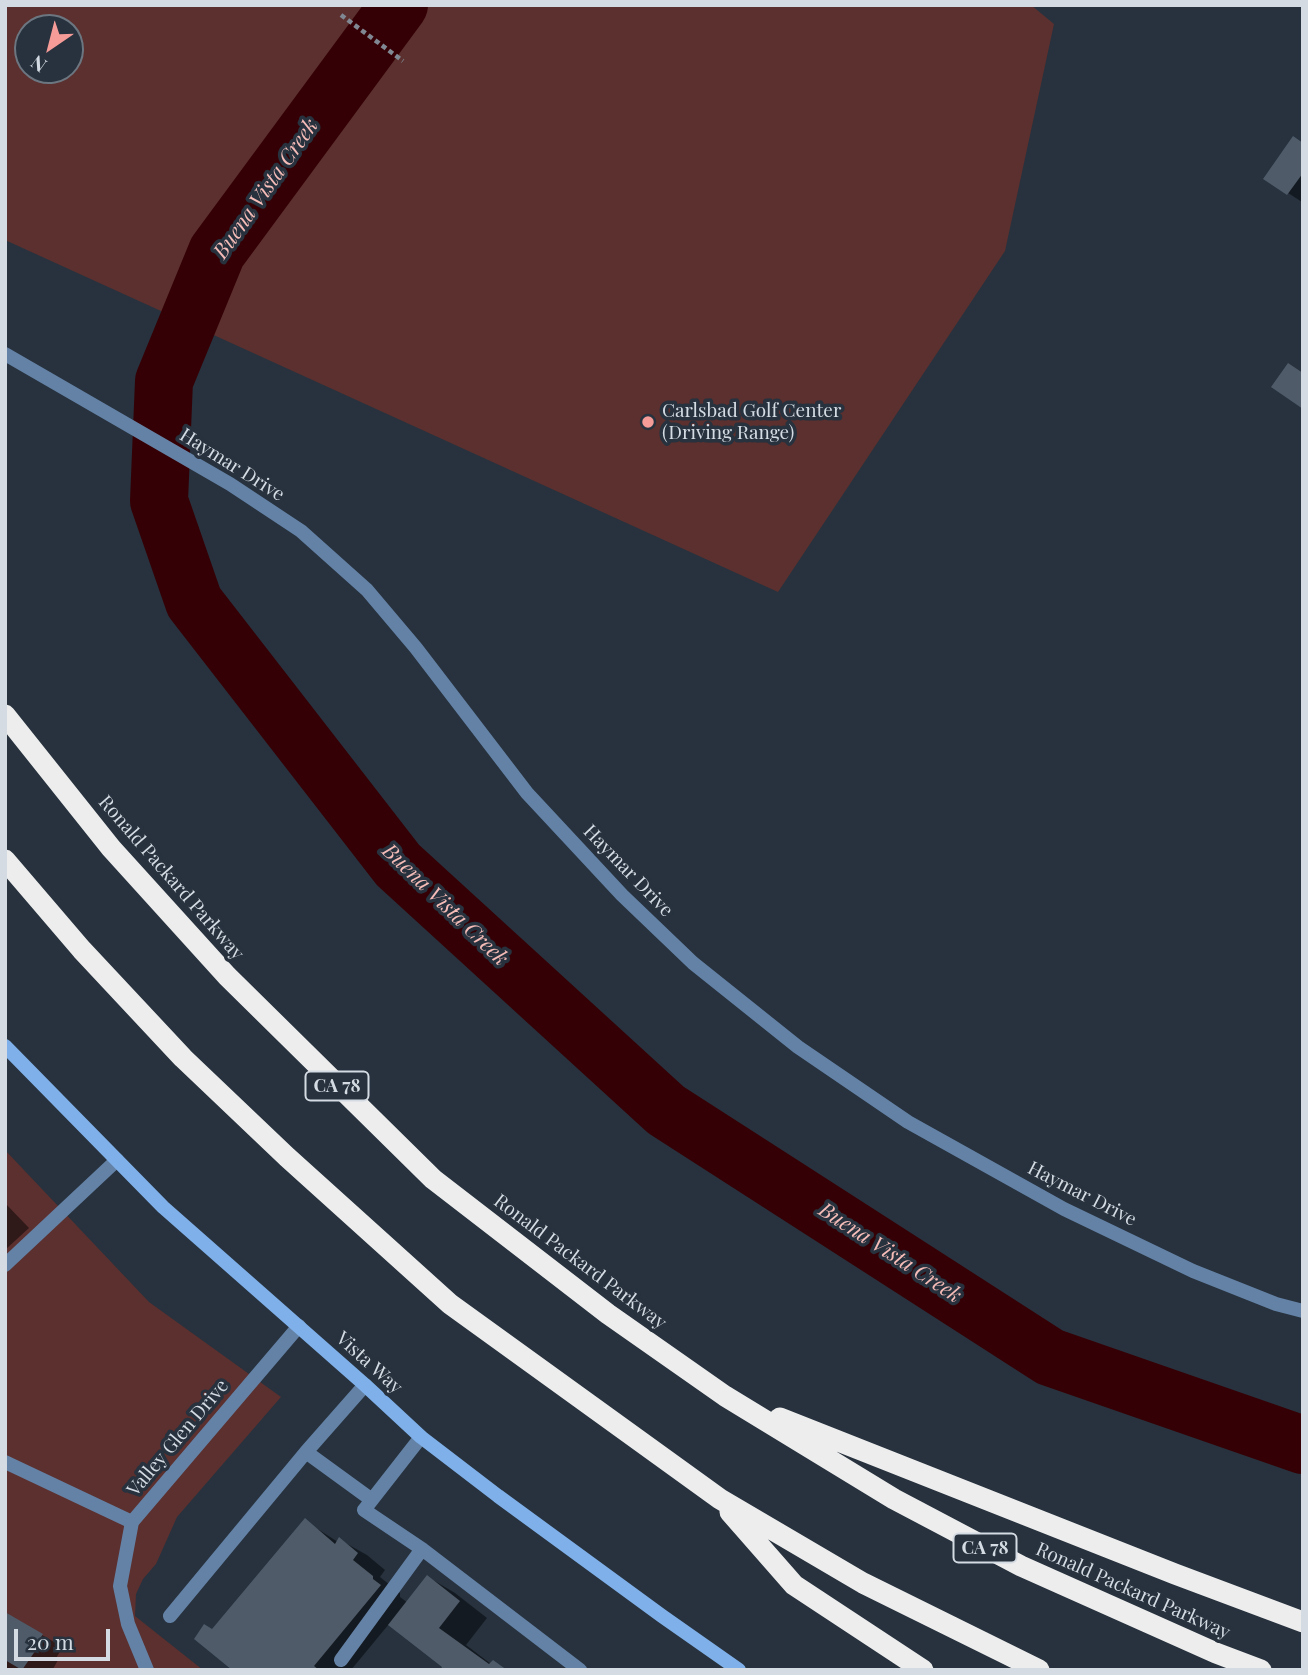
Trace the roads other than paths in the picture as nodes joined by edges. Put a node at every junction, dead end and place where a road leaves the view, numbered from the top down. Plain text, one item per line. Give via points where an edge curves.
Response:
1 (5, 354) edge
2 (5, 715) edge
3 (5, 860) edge
4 (5, 1046) edge
5 (117, 1160) junction
6 (5, 1265) edge
7 (1303, 1311) edge
8 (299, 1326) junction
9 (365, 1385) junction
10 (725, 1396) junction
11 (421, 1437) junction
12 (306, 1452) junction
13 (5, 1462) edge
14 (720, 1499) junction
15 (372, 1500) junction
16 (132, 1521) junction
17 (422, 1549) junction
18 (170, 1616) dead end
19 (1303, 1622) edge
20 (341, 1660) dead end
21 (147, 1670) edge
22 (580, 1670) edge
23 (739, 1670) edge
24 (923, 1670) edge
25 (1039, 1670) edge
26 (1261, 1670) edge

1 - 7 street, Haymar Drive via 230,484 301,531 367,590 527,793 622,895 693,963 798,1047 908,1122 1064,1209 1194,1270
2 - 10 highway, Ronald Packard Parkway / CA 78 via 111,848 227,976 433,1179 608,1314
3 - 14 highway via 183,1058 450,1304
4 - 5 main road, Vista Way
5 - 6 street
5 - 8 main road, Vista Way via 163,1207
8 - 9 main road, Vista Way
8 - 16 street, Valley Glen Drive
9 - 11 main road, Vista Way
9 - 12 street
10 - 19 highway
10 - 26 highway, Ronald Packard Parkway / CA 78 via 894,1499 1021,1566
11 - 15 street
11 - 23 main road, Vista Way
12 - 15 street
12 - 18 street
13 - 16 street
14 - 24 highway via 794,1585
14 - 25 highway via 863,1583
15 - 17 street via 364,1510
16 - 21 street, Valley Glen Drive via 120,1586 128,1624
17 - 20 street
17 - 22 street

